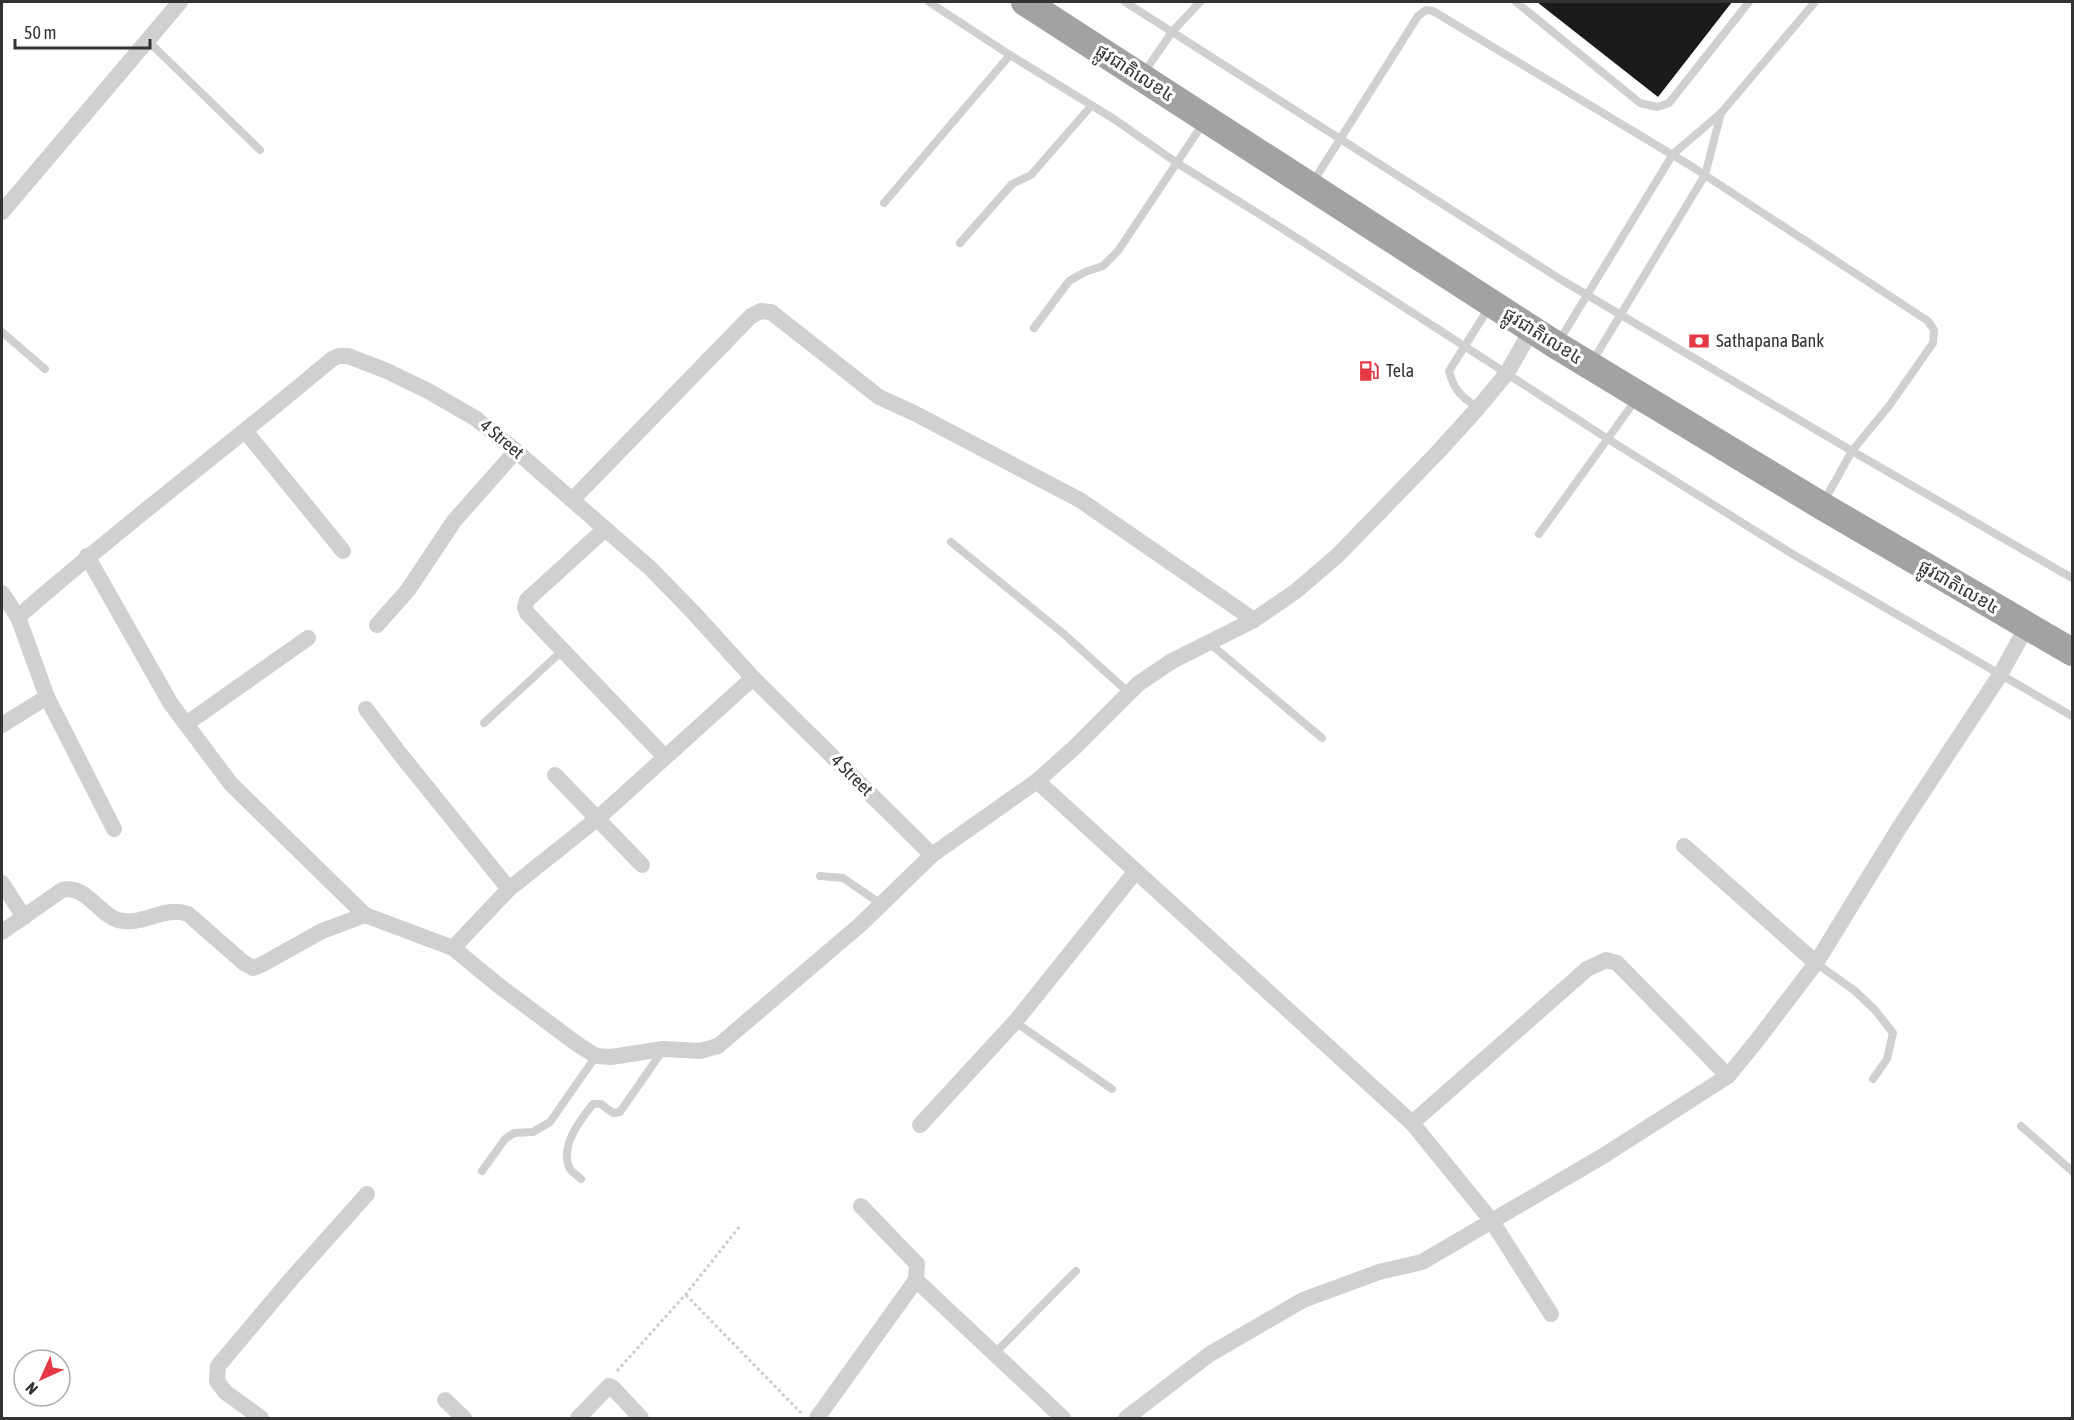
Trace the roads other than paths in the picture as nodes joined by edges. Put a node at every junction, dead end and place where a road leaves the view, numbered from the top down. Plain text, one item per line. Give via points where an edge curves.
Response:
1 (180, 2) edge
2 (929, 2) edge
3 (1025, 2) edge
4 (1125, 2) edge
5 (1200, 2) edge
6 (1516, 2) edge
7 (1749, 2) edge
8 (1815, 2) edge
9 (1172, 32) junction
10 (147, 40) junction
11 (1010, 55) junction
12 (1141, 76) junction
13 (1091, 106) junction
14 (1721, 113) junction
15 (1206, 119) junction
16 (1339, 139) junction
17 (260, 150) dead end
18 (1673, 154) junction
19 (1177, 164) junction
20 (1706, 175) junction
21 (1310, 186) junction
22 (884, 203) dead end
23 (2, 212) edge
24 (960, 243) dead end
25 (1586, 294) junction
26 (1492, 304) junction
27 (1621, 314) junction
28 (1034, 327) dead end
29 (1532, 329) junction
30 (2, 332) edge
31 (1556, 345) junction
32 (1464, 346) junction
33 (1590, 365) junction
34 (45, 369) dead end
35 (1507, 373) junction
36 (1639, 395) junction
37 (1478, 408) junction
38 (246, 432) junction
39 (1608, 439) junction
40 (516, 451) junction
41 (1852, 452) junction
42 (573, 499) junction
43 (1822, 506) junction
44 (606, 529) junction
45 (1539, 534) dead end
46 (951, 542) dead end
47 (343, 551) dead end
48 (87, 556) junction
49 (2073, 578) edge
50 (2, 593) edge
51 (18, 617) junction
52 (1254, 620) junction
53 (377, 625) dead end
54 (2027, 626) junction
55 (308, 638) dead end
56 (1208, 642) junction
57 (562, 651) junction
58 (2073, 652) edge
59 (2000, 675) junction
60 (753, 678) junction
61 (1129, 693) junction
62 (47, 697) junction
63 (366, 709) dead end
64 (2073, 716) edge
65 (484, 723) dead end
66 (186, 724) junction
67 (2, 725) edge
68 (1322, 738) dead end
69 (665, 757) junction
70 (555, 775) dead end
71 (1037, 781) junction
72 (598, 818) junction
73 (114, 829) dead end
74 (1684, 846) dead end
75 (932, 855) junction
76 (642, 865) dead end
77 (1136, 871) junction
78 (820, 876) dead end
79 (2, 883) edge
80 (509, 889) junction
81 (880, 904) junction
82 (365, 915) junction
83 (24, 917) junction
84 (2, 932) edge
85 (453, 948) junction
86 (1816, 963) junction
87 (1015, 1022) junction
88 (663, 1049) junction
89 (596, 1056) junction
90 (1728, 1076) junction
91 (1873, 1079) dead end
92 (1112, 1089) dead end
93 (1412, 1124) junction
94 (920, 1125) dead end
95 (2021, 1126) dead end
96 (2073, 1171) edge
97 (482, 1172) dead end
98 (580, 1179) dead end
99 (367, 1194) dead end
100 (861, 1206) dead end
101 (1491, 1220) junction
102 (1076, 1271) dead end
103 (916, 1280) junction
104 (1551, 1314) dead end
105 (994, 1354) junction
106 (445, 1400) dead end
107 (261, 1419) edge
108 (464, 1419) edge
109 (578, 1419) edge
110 (641, 1419) edge
111 (817, 1419) edge
112 (1063, 1419) edge
113 (1126, 1419) edge

1 - 10 street
2 - 11 lane
3 - 12 highway, ផ្លូវជាតិលេខ៤
4 - 9 lane
5 - 9 lane
6 - 7 lane via 1640,104 1657,107 1669,103
8 - 14 lane
9 - 12 lane
9 - 16 lane
10 - 17 lane
10 - 23 street
11 - 13 lane
11 - 22 lane
12 - 15 highway, ផ្លូវជាតិលេខ៤
13 - 19 lane
13 - 24 lane via 1030,175 1012,184
14 - 18 lane
14 - 20 lane
15 - 19 lane
15 - 21 highway, ផ្លូវជាតិលេខ៤
16 - 18 lane via 1418,16 1426,10
16 - 21 lane
16 - 25 lane
18 - 20 lane
18 - 25 lane
19 - 28 lane via 1118,251 1103,266 1069,281
19 - 32 lane
20 - 27 lane
20 - 41 lane via 1929,321 1934,330 1932,343
21 - 26 highway, ផ្លូវជាតិលេខ៤
25 - 27 lane
25 - 31 lane
26 - 29 highway, ផ្លូវជាតិលេខ៤
26 - 32 lane
27 - 33 lane
27 - 41 lane
29 - 31 highway, ផ្លូវជាតិលេខ៤
29 - 35 street
30 - 34 lane
31 - 33 highway, ផ្លូវជាតិលេខ៤
32 - 35 lane
32 - 37 lane via 1449,371 1452,386
33 - 36 highway, ផ្លូវជាតិលេខ៤
35 - 37 street
35 - 39 lane
36 - 39 lane
36 - 43 highway, ផ្លូវជាតិលេខ៤
37 - 52 street via 1338,555
38 - 40 street, 4 Street via 332,359 348,356 387,371 466,412
38 - 47 street
38 - 48 street, 4 Street
39 - 45 lane
39 - 59 lane via 1794,555
40 - 42 street, 4 Street
40 - 53 street via 454,521 408,590
41 - 43 lane
41 - 49 lane
42 - 44 street, 4 Street
42 - 52 street via 751,316 771,312 879,397 1080,500
43 - 54 highway, ផ្លូវជាតិលេខ៤
44 - 57 street via 527,600 527,614
44 - 60 street, 4 Street via 667,585
46 - 61 lane
48 - 51 street, 4 Street
48 - 66 street
50 - 51 street
51 - 62 street
52 - 56 street
54 - 58 highway, ផ្លូវជាតិលេខ៤
54 - 59 street
55 - 66 street
56 - 61 street via 1172,661
56 - 68 lane
57 - 65 lane
57 - 69 street
59 - 64 lane
59 - 86 street
60 - 69 street
60 - 75 street, 4 Street
61 - 71 street
62 - 67 street
62 - 73 street
63 - 80 street
66 - 82 street via 231,784
69 - 72 street
70 - 72 street
71 - 75 street
71 - 77 street
72 - 76 street
72 - 80 street
74 - 86 street
75 - 81 street
77 - 87 street
77 - 93 street
78 - 81 lane via 843,878
79 - 83 street
80 - 85 street
81 - 88 street via 718,1046 700,1051
82 - 83 street via 322,931 253,968 188,914 179,911 138,921 117,920 70,888
82 - 85 street
83 - 84 street
85 - 89 street
86 - 90 street
86 - 91 lane via 1869,1004 1893,1033 1887,1059
87 - 92 lane
87 - 94 street
88 - 89 street
88 - 98 lane via 620,1112 593,1104 570,1137 570,1169
89 - 97 lane via 550,1122 533,1132 514,1133 505,1139
90 - 93 street via 1617,963 1606,960 1587,969
90 - 101 street via 1603,1156
93 - 101 street
95 - 96 lane
99 - 107 street via 218,1366 217,1381 225,1392
100 - 103 street via 917,1264
101 - 104 street
101 - 113 street via 1422,1262 1379,1272 1303,1300 1210,1354
102 - 105 lane
103 - 105 street
103 - 111 street
105 - 112 street
106 - 108 street
109 - 110 street via 609,1386

